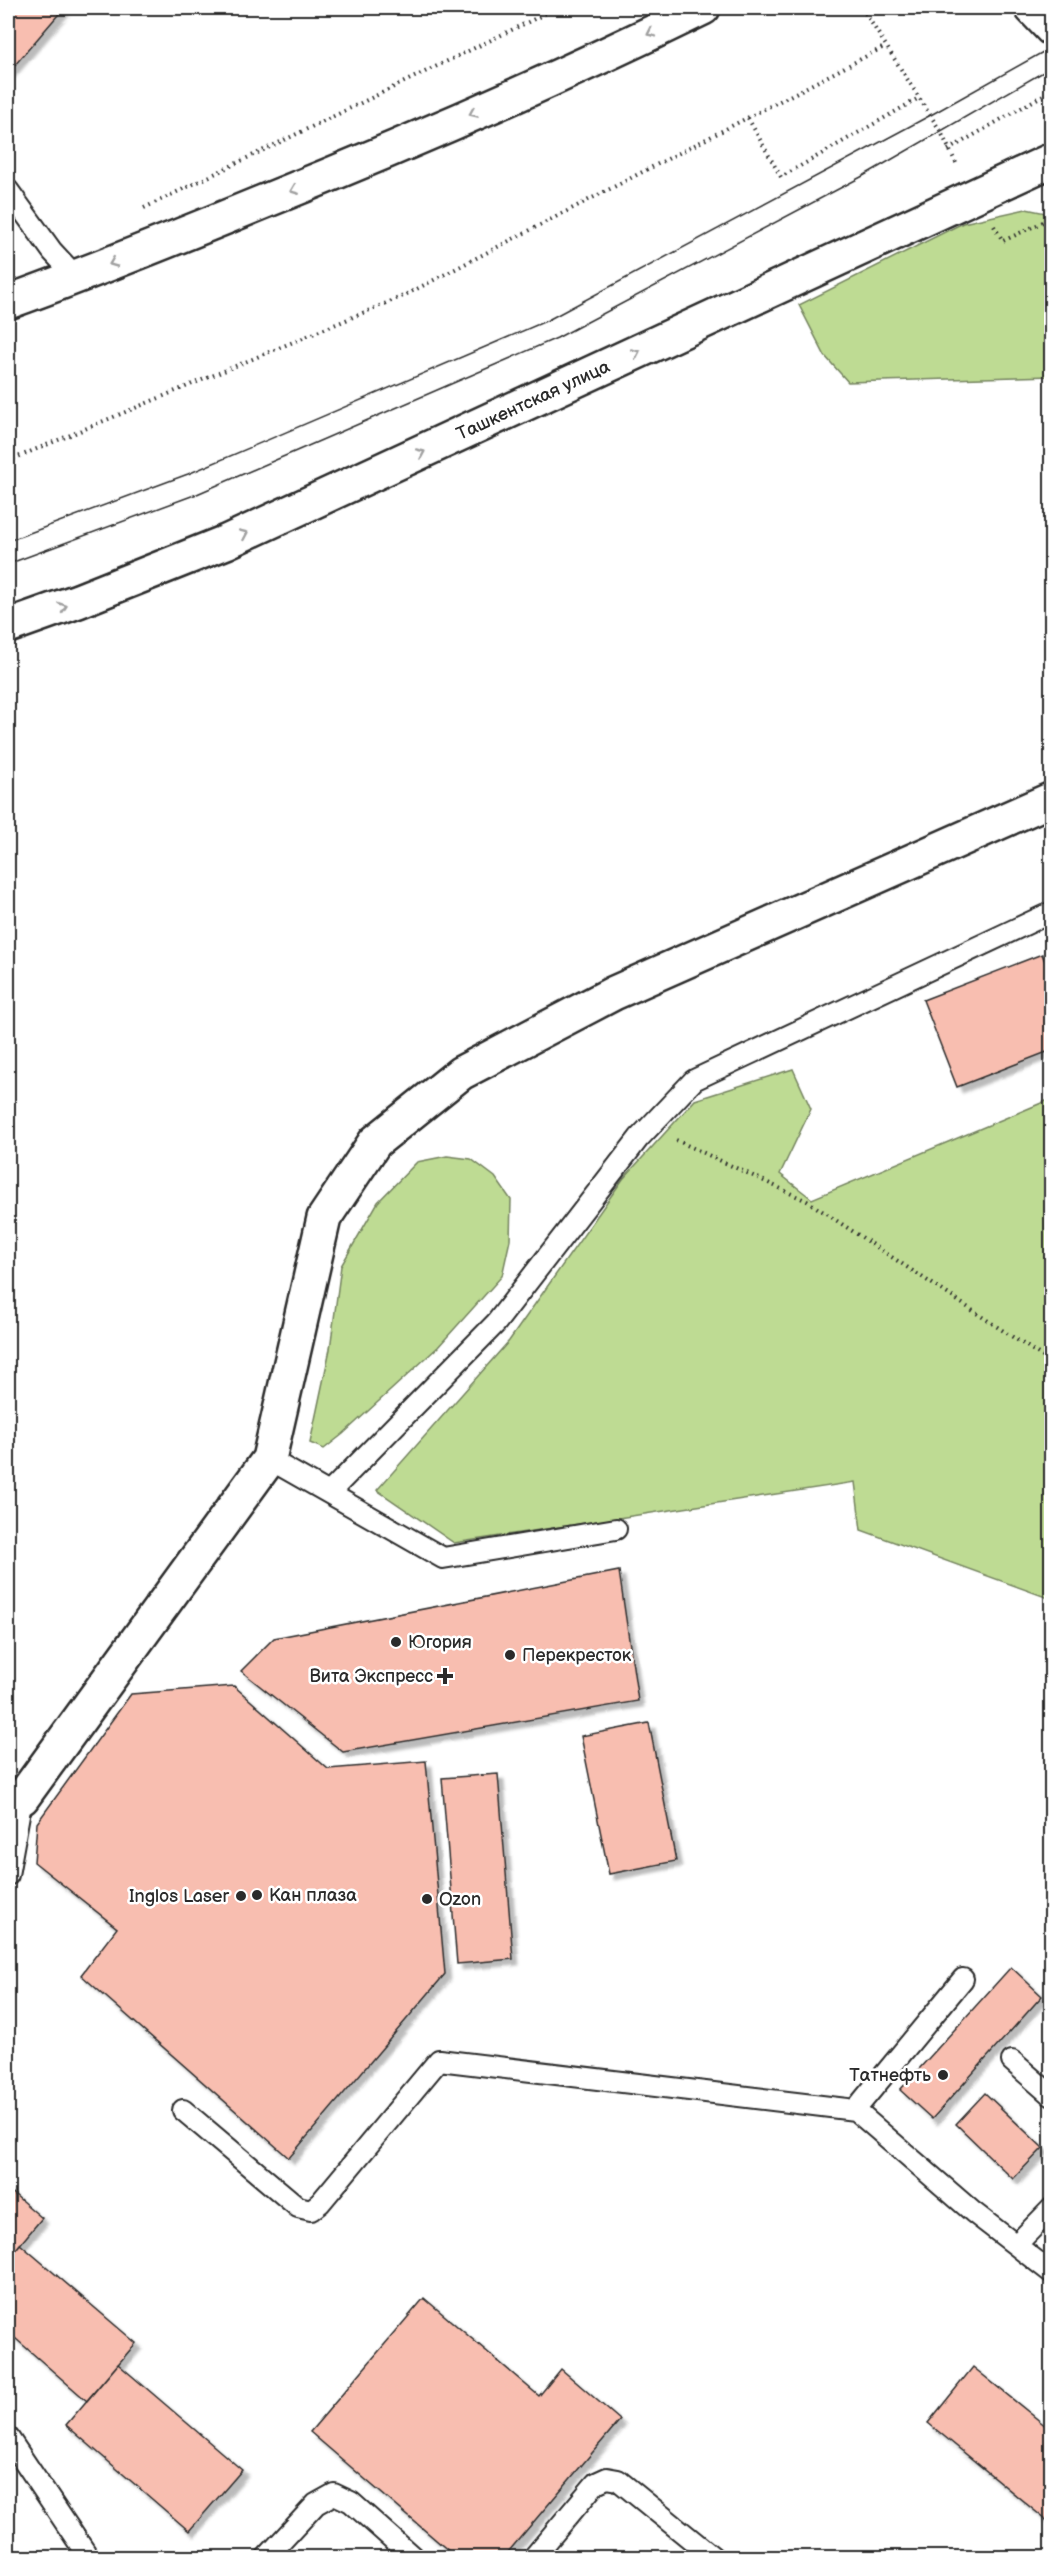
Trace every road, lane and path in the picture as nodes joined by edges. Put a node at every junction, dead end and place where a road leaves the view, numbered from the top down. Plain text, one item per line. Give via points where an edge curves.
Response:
1 (557, 8) edge
2 (703, 8) edge
3 (862, 8) edge
4 (1032, 8) edge
5 (1052, 29) edge
6 (886, 46) junction
7 (1052, 90) edge
8 (919, 98) junction
9 (748, 118) junction
10 (948, 150) junction
11 (1052, 160) edge
12 (8, 190) edge
13 (974, 196) junction
14 (139, 210) dead end
15 (1052, 223) edge
16 (76, 278) junction
17 (8, 302) edge
18 (8, 461) edge
19 (8, 626) edge
20 (1052, 799) edge
21 (1052, 912) edge
22 (649, 1128) junction
23 (1052, 1363) edge
24 (269, 1459) junction
25 (329, 1493) junction
26 (616, 1529) dead end
27 (15, 1802) edge
28 (8, 1875) edge
29 (963, 1979) dead end
30 (1012, 2061) dead end
31 (1052, 2096) edge
32 (183, 2110) dead end
33 (855, 2110) junction
34 (1052, 2208) edge
35 (1016, 2245) junction
36 (1052, 2273) edge
37 (8, 2437) edge
38 (89, 2558) edge
39 (266, 2558) edge
40 (414, 2558) edge
41 (533, 2558) edge
42 (714, 2558) edge

1 - 14 path
2 -> 16 main road via 604,56 342,170
3 - 6 path
4 - 5 main road
6 - 8 path
6 - 9 path
7 - 10 path
8 - 9 path via 781,177
8 - 10 path
9 - 18 path via 400,297
10 - 13 path
11 - 13 main road, Ташкентская улица
12 - 16 lane
13 - 15 path via 1003,241 1043,222
19 -> 13 main road, Ташкентская улица via 226,542
16 - 17 main road
20 - 24 main road via 614,993 461,1073 375,1142 324,1218
21 - 22 lane via 694,1080
22 - 23 path via 807,1201
22 - 25 lane via 496,1323
24 - 25 lane
24 - 27 main road
25 - 26 lane via 443,1558
27 - 28 lane
29 - 33 lane
30 - 31 lane
32 - 33 lane via 298,2207 311,2210 439,2060
33 - 35 lane
34 - 35 lane
35 - 36 lane
37 - 38 lane
39 - 40 lane via 316,2504 334,2494 351,2502
41 - 42 lane via 596,2483 607,2478 618,2480

